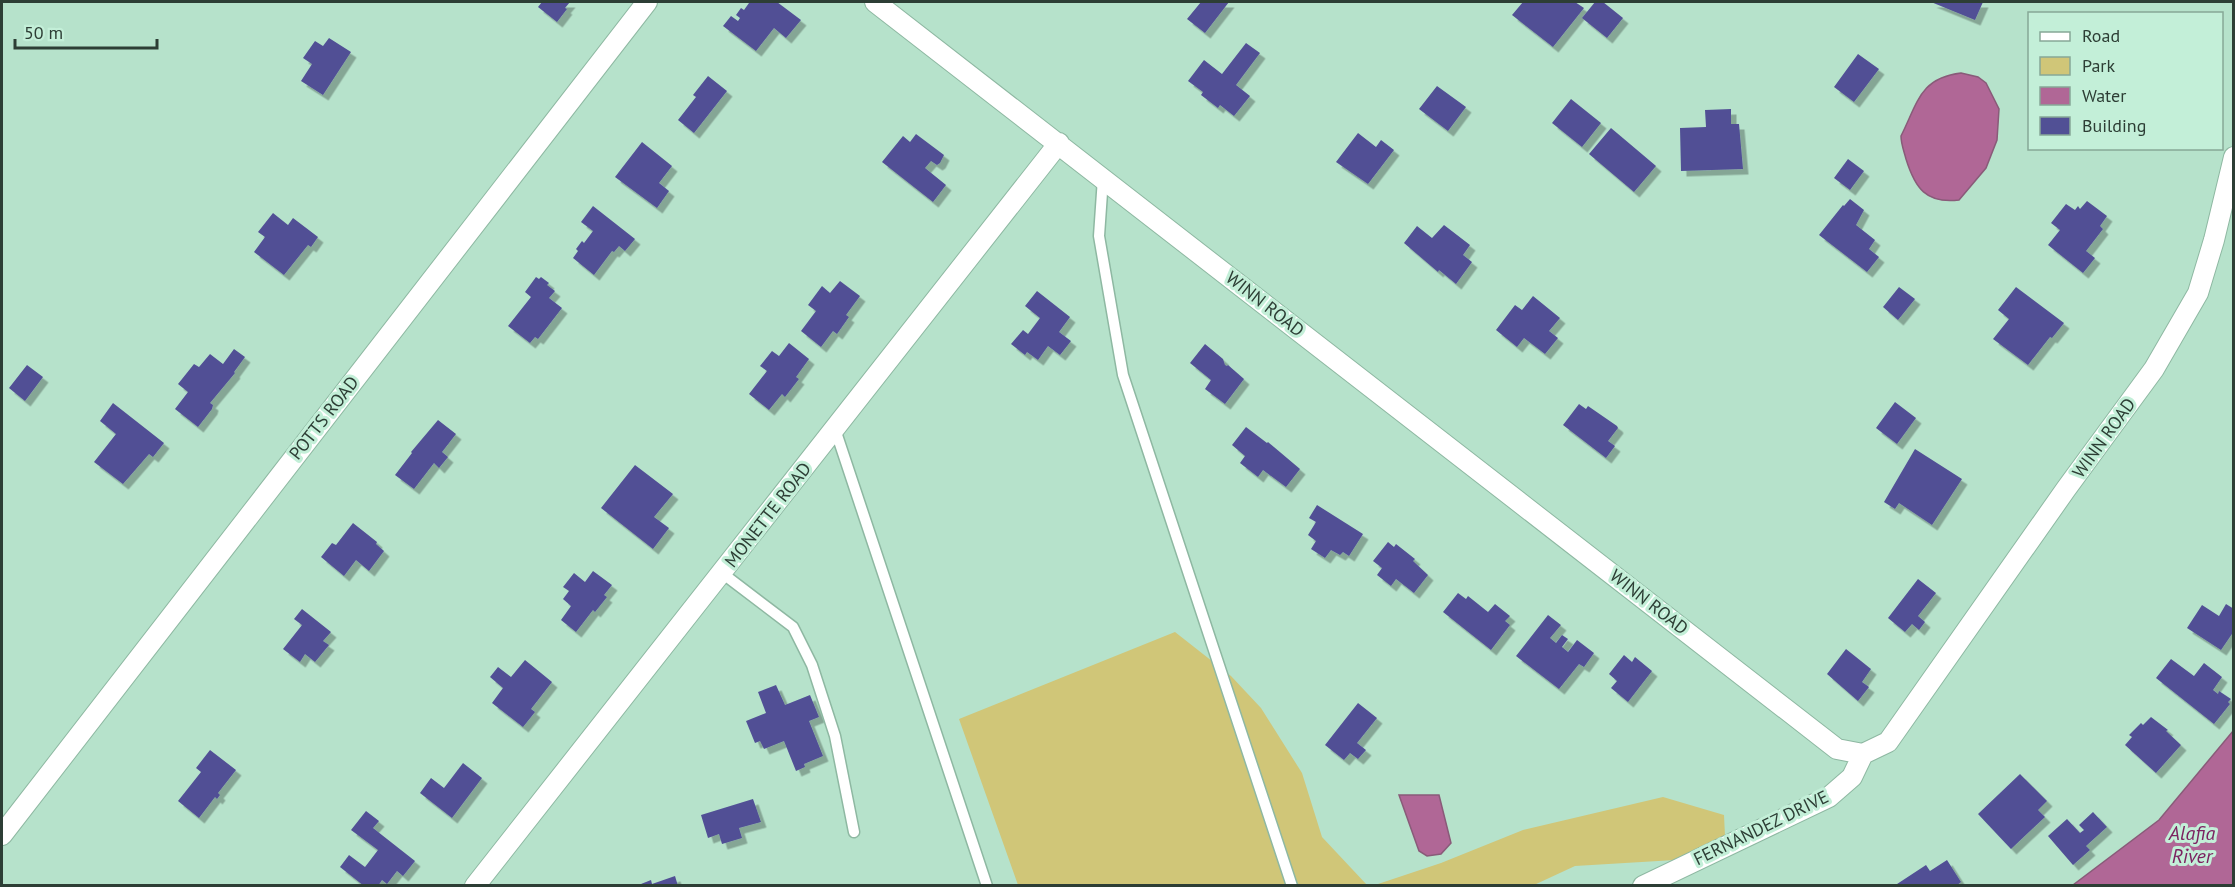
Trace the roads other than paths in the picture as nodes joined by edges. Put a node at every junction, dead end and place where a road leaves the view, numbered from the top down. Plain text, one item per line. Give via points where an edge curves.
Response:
1 (647, 2) edge
2 (875, 2) edge
3 (1059, 143) junction
4 (2234, 157) edge
5 (1103, 177) junction
6 (835, 429) junction
7 (722, 573) junction
8 (1863, 754) junction
9 (854, 832) dead end
10 (2, 835) edge
11 (475, 885) edge
12 (987, 885) edge
13 (1292, 885) edge
14 (1643, 885) edge

1 - 10 street, POTTS ROAD
2 - 3 street, WINN ROAD
3 - 5 street, WINN ROAD
3 - 6 street, MONETTE ROAD
4 - 8 street, WINN ROAD via 2198,293 2154,369 1888,742
5 - 8 street, WINN ROAD via 1837,749
5 - 13 lane via 1099,236 1123,375
6 - 7 street, MONETTE ROAD
6 - 12 lane
7 - 9 lane via 793,627 812,665 835,736
7 - 11 street, MONETTE ROAD
8 - 14 street, FERNANDEZ DRIVE via 1852,777 1829,797

